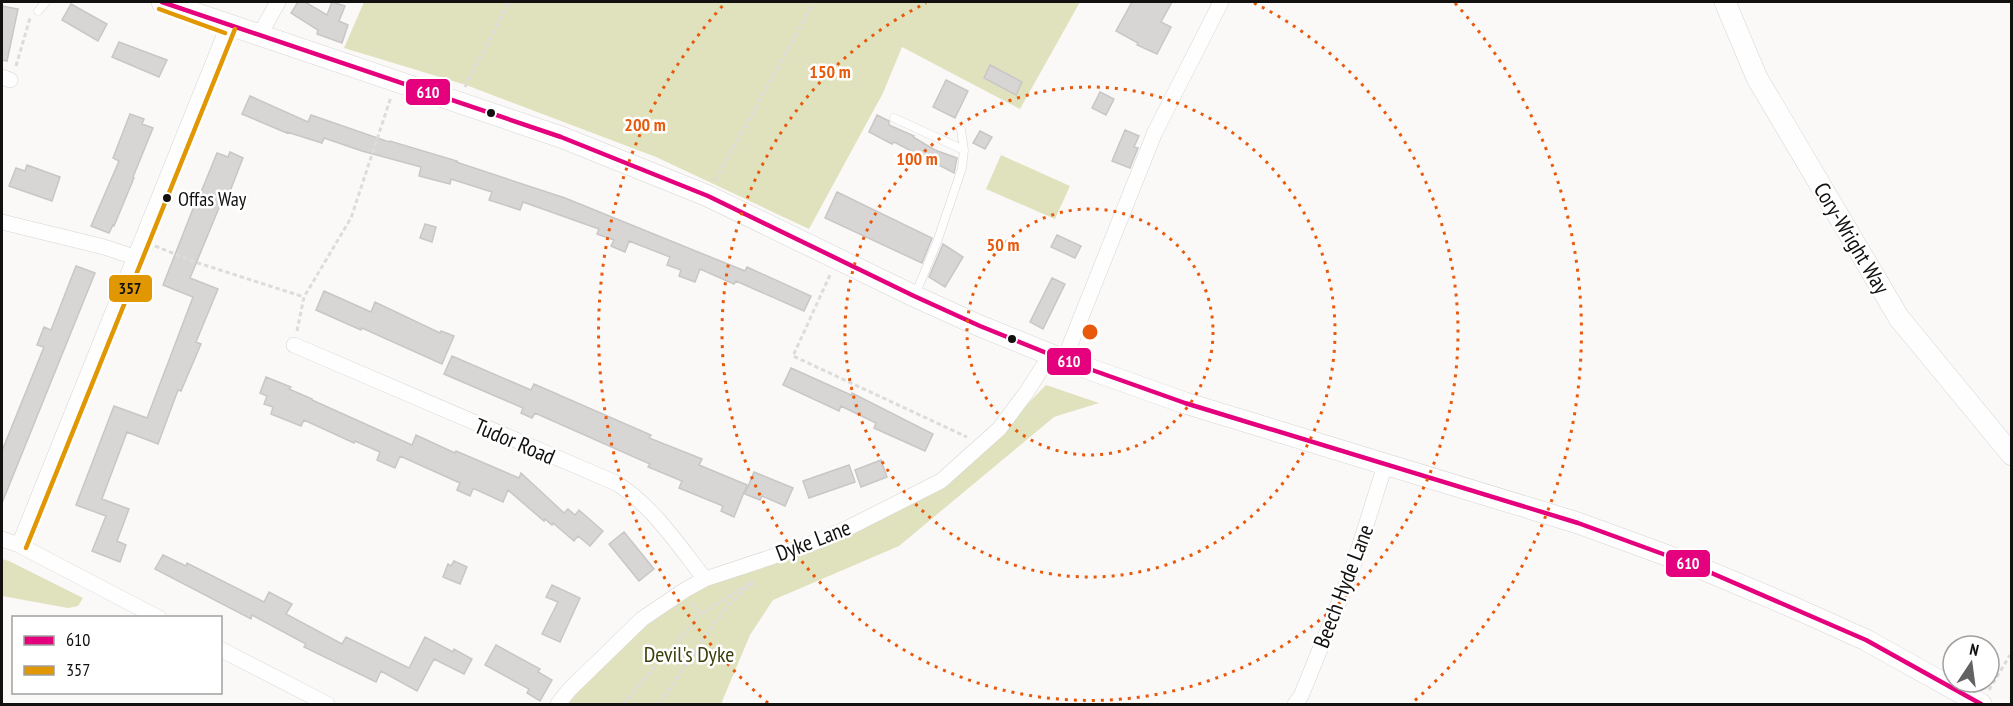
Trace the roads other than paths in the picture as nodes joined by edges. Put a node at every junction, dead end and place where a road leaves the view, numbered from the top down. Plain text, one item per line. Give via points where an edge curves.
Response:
1 (46, 2) edge
2 (162, 2) edge
3 (278, 2) edge
4 (1221, 2) edge
5 (1725, 2) edge
6 (38, 10) road end
7 (228, 26) junction
8 (261, 36) junction
9 (894, 118) dead end
10 (961, 130) dead end
11 (963, 150) junction
12 (2, 222) edge
13 (134, 257) junction
14 (914, 296) junction
15 (294, 345) road end
16 (1058, 357) junction
17 (2012, 455) edge
18 (1385, 465) junction
19 (2, 539) edge
20 (19, 545) junction
21 (705, 579) junction
22 (155, 616) edge
23 (222, 651) edge
24 (1980, 704) edge
25 (327, 705) edge
26 (558, 705) edge
27 (1295, 705) edge

1 - 6 lane
2 - 7 street
3 - 8 street
4 - 16 street, Dyke Lane via 1155,132
5 - 17 street, Cory-Wright Way via 1757,78 1899,318
7 - 8 street
7 - 13 street
8 - 14 street via 561,137 708,196
9 - 11 lane
10 - 11 lane
11 - 14 lane via 962,168
12 - 13 street
13 - 20 street
14 - 16 street
15 - 21 street, Tudor Road via 616,483 645,505
16 - 18 street via 1185,403
16 - 21 street, Dyke Lane via 1006,420 941,481 808,545
18 - 24 street via 1578,523 1693,565 1866,640
18 - 27 street, Beech Hyde Lane via 1351,573
19 - 20 street
20 - 22 street
21 - 26 street, Dyke Lane via 642,620
23 - 25 street

